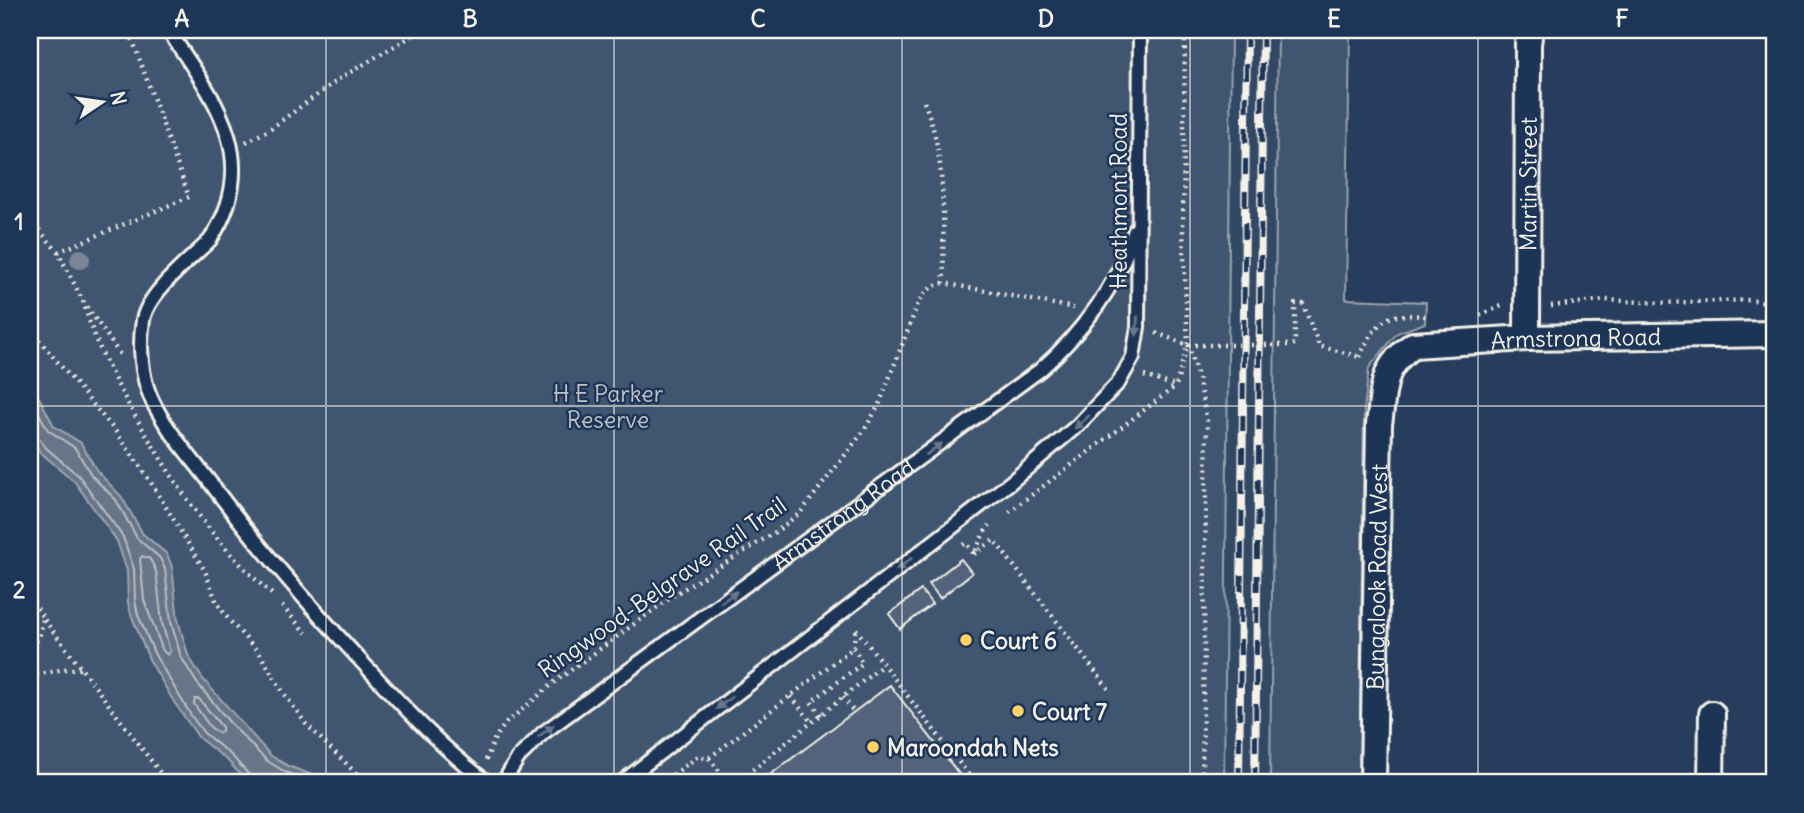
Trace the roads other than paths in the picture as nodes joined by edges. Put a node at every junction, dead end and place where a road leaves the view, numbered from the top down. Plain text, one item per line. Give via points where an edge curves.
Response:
1 (168, 30) edge
2 (1140, 30) edge
3 (1530, 30) edge
4 (1139, 209) junction
5 (1774, 334) edge
6 (1528, 338) junction
7 (1388, 369) joint
8 (1712, 714) dead end
9 (488, 783) edge
10 (503, 783) edge
11 (621, 783) edge
12 (1373, 783) edge
13 (1711, 783) edge

1 - 9 lane via 224,120 234,169 232,187 210,240 146,307 142,355 152,400 300,595 411,715
2 - 4 lane, Heathmont Road
3 - 6 street, Martin Street
10 -> 4 lane, Armstrong Road via 524,750 543,733 1040,370 1091,313 1123,261
4 -> 11 lane, Heathmont Road via 1136,344 1126,371 1095,410 1011,482
5 - 6 street, Armstrong Road
6 - 7 street, Armstrong Road via 1413,345
7 - 12 street, Bungalook Road West via 1379,424
8 - 13 street

